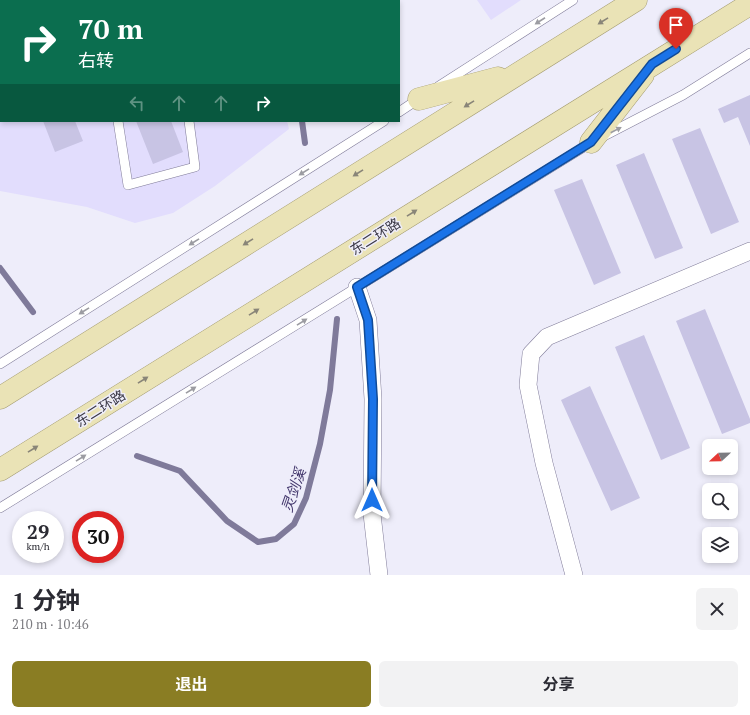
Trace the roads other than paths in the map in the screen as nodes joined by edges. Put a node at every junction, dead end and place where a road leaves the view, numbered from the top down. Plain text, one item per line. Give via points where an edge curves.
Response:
1 (573, 0) edge
2 (636, 0) edge
3 (750, 4) edge
4 (750, 53) edge
5 (652, 64) junction
6 (520, 72) junction
7 (419, 99) junction
8 (400, 111) edge
9 (118, 122) edge
10 (189, 122) edge
11 (382, 122) edge
12 (591, 142) junction
13 (750, 251) edge
14 (357, 287) junction
15 (0, 364) edge
16 (0, 398) edge
17 (0, 470) edge
18 (0, 508) edge
19 (379, 575) edge
20 (574, 575) edge

1 -> 7 lane
2 -> 6 main road
3 - 5 main road, 东二环路
12 -> 4 lane via 683,95
5 - 12 main road
17 -> 5 main road, 东二环路
6 - 7 main road
6 -> 16 main road
7 - 8 lane
9 - 10 lane via 128,185 195,167
11 -> 15 lane
12 - 14 lane
13 - 20 street via 547,337 531,354 528,385 544,464
18 -> 14 lane
14 - 19 street via 368,320 373,399 372,514

